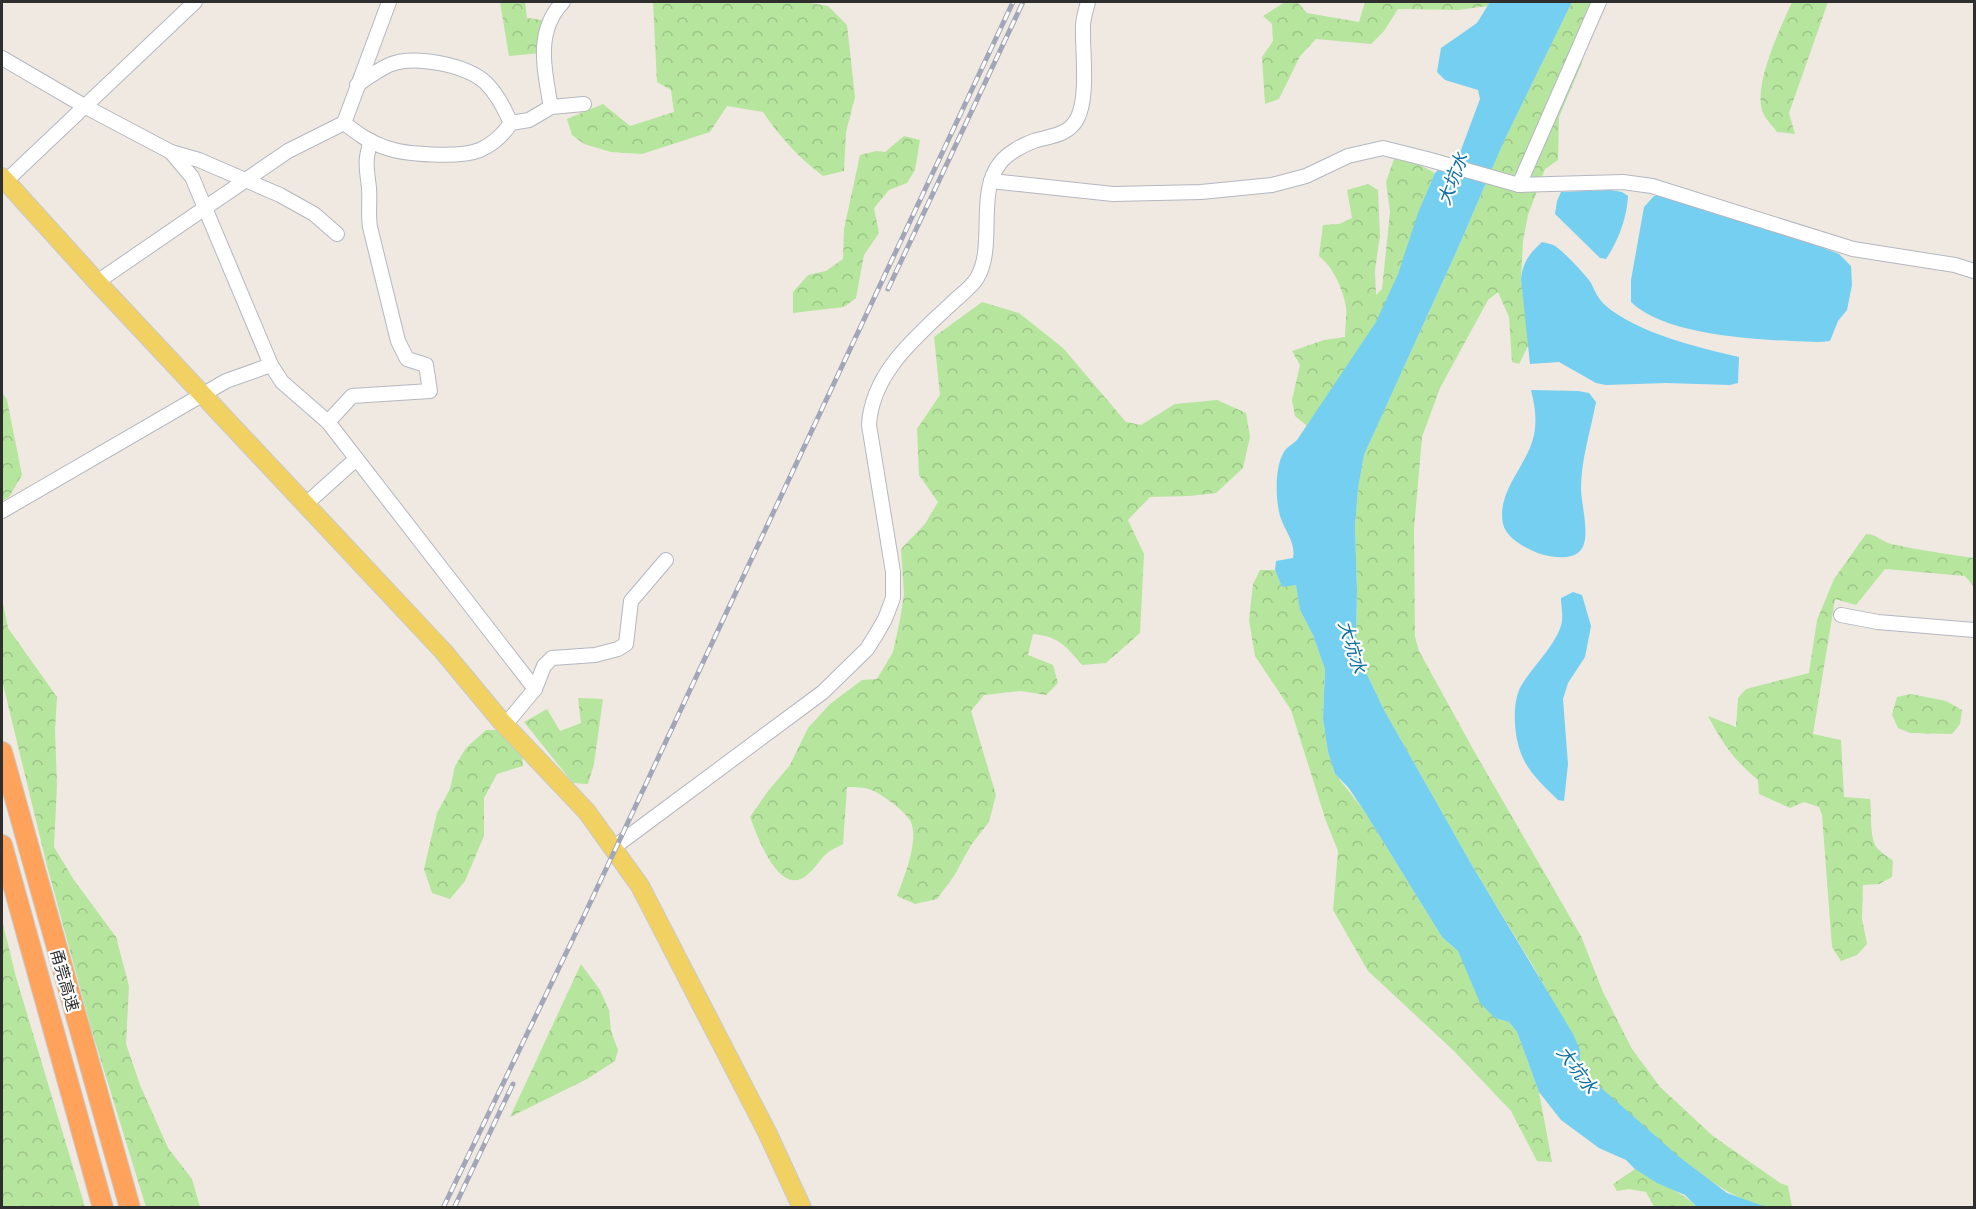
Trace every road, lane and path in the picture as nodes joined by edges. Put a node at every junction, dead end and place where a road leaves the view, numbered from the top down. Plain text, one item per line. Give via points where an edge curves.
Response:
1 (195, 2) edge
2 (389, 2) edge
3 (563, 2) edge
4 (1088, 2) edge
5 (1599, 2) edge
6 (2, 58) edge
7 (357, 86) junction
8 (584, 104) dead end
9 (86, 106) junction
10 (551, 106) junction
11 (344, 123) junction
12 (511, 123) junction
13 (371, 141) junction
14 (171, 152) junction
15 (4, 179) edge
16 (244, 181) junction
17 (991, 181) junction
18 (1513, 184) junction
19 (204, 208) junction
20 (338, 234) dead end
21 (1974, 271) edge
22 (97, 282) junction
23 (271, 365) junction
24 (203, 395) junction
25 (328, 422) junction
26 (356, 459) junction
27 (306, 504) junction
28 (2, 511) edge
29 (666, 560) dead end
30 (1841, 615) dead end
31 (1974, 630) edge
32 (535, 689) junction
33 (505, 725) junction
34 (2, 752) edge
35 (2, 845) edge
36 (613, 848) junction
37 (103, 1208) edge
38 (130, 1208) edge
39 (802, 1208) edge

1 - 9 street
2 - 7 street
3 - 10 street via 550,18 543,47
4 - 17 street via 1083,22 1082,105 1077,120 1063,134 1031,142 1009,155 998,165
5 - 18 street
6 - 9 street
7 - 11 street
7 - 12 street via 390,64 409,61 457,66 485,82
8 - 10 street
9 - 14 street
9 - 15 street
10 - 12 street via 529,120
11 - 13 street
11 - 16 street via 288,151
12 - 13 street via 495,141 465,153 418,153 386,148
13 - 25 street via 366,157 370,227 399,341 407,359 426,365 430,391 352,396
14 - 16 street via 200,160
14 - 19 street via 192,177
15 - 22 main road
16 - 19 street
16 - 20 street via 314,214
17 - 18 street via 1113,194 1201,192 1272,185 1306,177 1348,156 1383,148
17 - 36 street via 985,259 977,279 904,348 879,384 870,408 869,425 893,572 893,598 885,619 867,649 823,692
18 - 21 street via 1623,182 1652,186 1853,249
19 - 22 street
19 - 23 street
22 - 24 main road
23 - 24 street via 226,381
23 - 25 street via 282,382
24 - 27 main road
24 - 28 street
25 - 26 street
26 - 27 street
26 - 32 street
27 - 33 main road
29 - 32 street via 631,601 626,644 595,655 552,658 544,666
30 - 31 street
32 - 33 street
33 - 36 main road via 587,812
34 - 38 highway, 甬莞高速
35 - 37 highway, 甬莞高速
36 - 39 main road via 640,886

